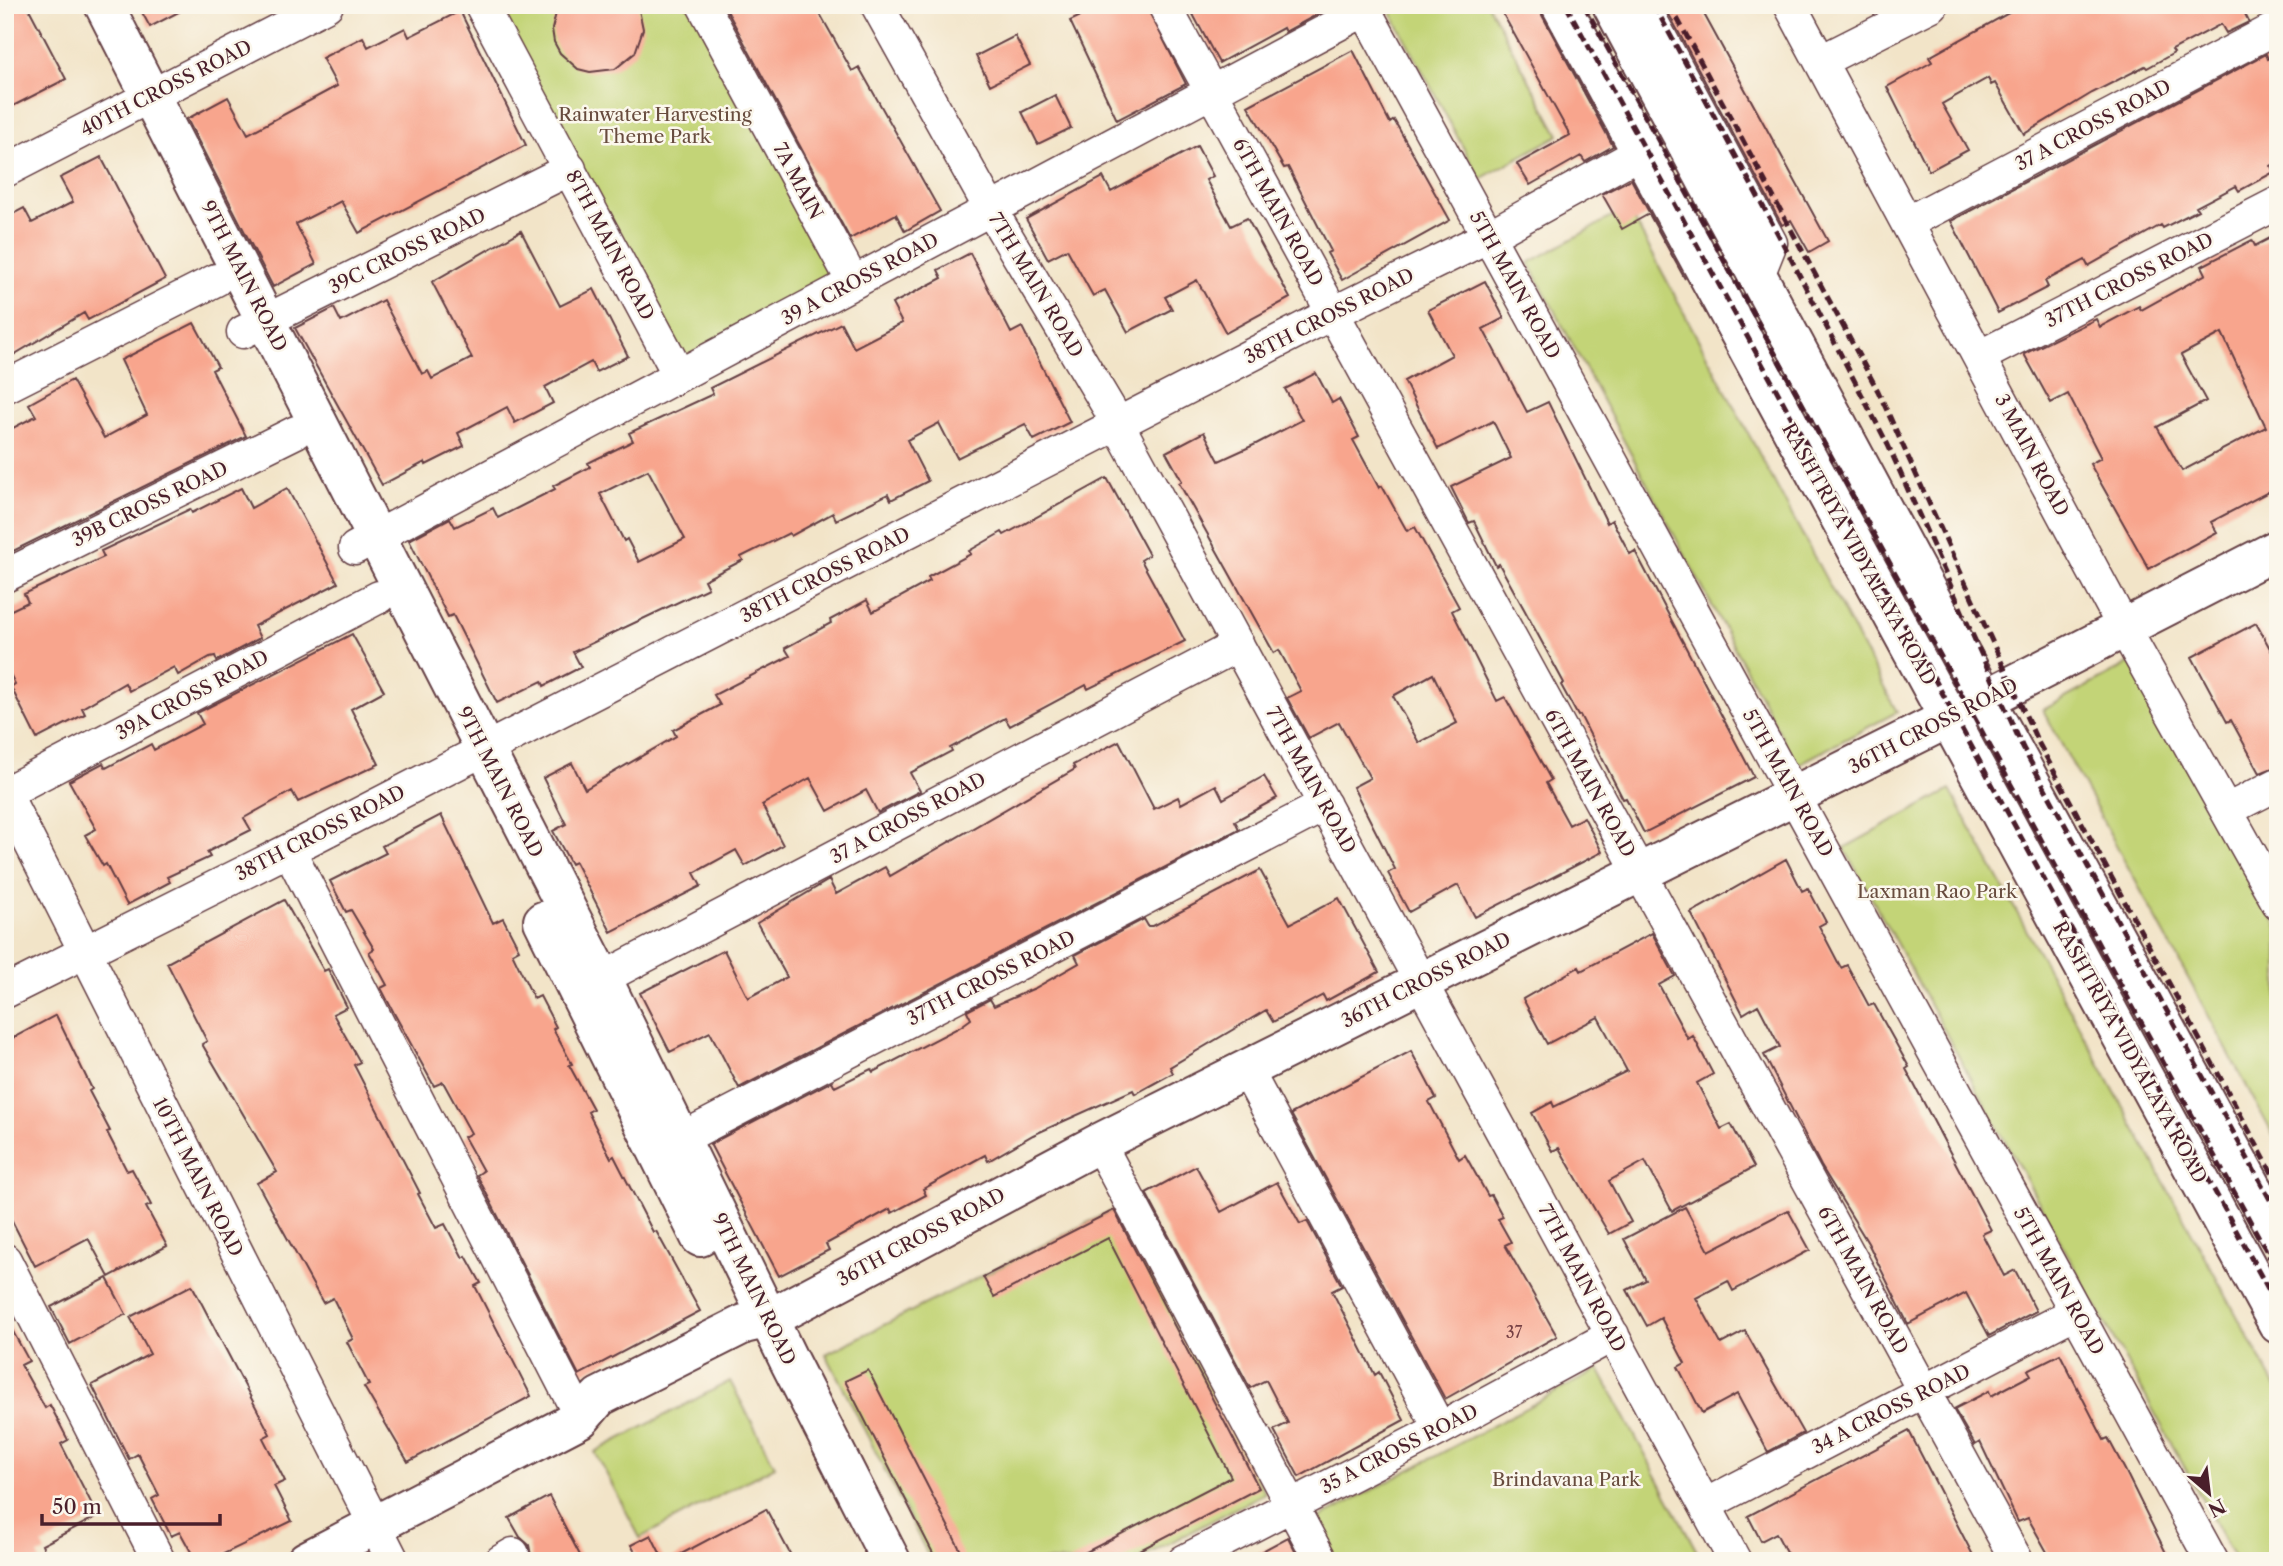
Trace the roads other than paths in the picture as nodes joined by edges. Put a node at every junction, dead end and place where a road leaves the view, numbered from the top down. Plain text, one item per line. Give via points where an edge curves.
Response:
1 (77, 5) edge
2 (104, 5) edge
3 (327, 5) edge
4 (481, 5) edge
5 (703, 5) edge
6 (877, 5) edge
7 (1164, 5) edge
8 (1561, 5) edge
9 (1612, 5) edge
10 (1643, 5) edge
11 (1790, 5) edge
12 (1931, 5) edge
13 (1364, 8) edge
14 (2278, 27) edge
15 (1821, 61) junction
16 (1212, 92) junction
17 (140, 101) junction
18 (1641, 152) junction
19 (570, 169) junction
20 (5, 171) edge
21 (2278, 202) edge
22 (991, 210) junction
23 (1908, 223) junction
24 (1489, 236) junction
25 (1757, 278) junction
26 (216, 280) junction
27 (853, 282) junction
28 (1333, 313) junction
29 (255, 326) junction
30 (1979, 357) junction
31 (679, 375) junction
32 (5, 387) edge
33 (1118, 425) junction
34 (296, 432) junction
35 (365, 542) junction
36 (2278, 549) edge
37 (2278, 575) edge
38 (5, 576) edge
39 (379, 597) junction
40 (2130, 637) junction
41 (1238, 645) junction
42 (1990, 708) junction
43 (1954, 727) junction
44 (473, 755) junction
45 (2278, 784) edge
46 (5, 793) edge
47 (1799, 804) junction
48 (1325, 805) junction
49 (2227, 810) junction
50 (289, 850) junction
51 (1644, 881) junction
52 (2278, 903) edge
53 (83, 952) junction
54 (590, 984) junction
55 (1426, 991) junction
56 (5, 992) edge
57 (1251, 1078) junction
58 (669, 1145) junction
59 (1103, 1152) junction
60 (2278, 1234) edge
61 (5, 1260) edge
62 (2076, 1312) junction
63 (2278, 1324) edge
64 (761, 1329) junction
65 (1613, 1335) junction
66 (1924, 1392) junction
67 (580, 1418) junction
68 (1440, 1429) junction
69 (1291, 1505) junction
70 (1705, 1505) junction
71 (374, 1525) junction
72 (159, 1561) edge
73 (306, 1561) edge
74 (393, 1561) edge
75 (863, 1561) edge
76 (891, 1561) edge
77 (1184, 1561) edge
78 (1321, 1561) edge
79 (1735, 1561) edge
80 (2017, 1561) edge
81 (2212, 1561) edge

1 - 17 main road, 9TH MAIN ROAD
2 - 17 main road, 9TH MAIN ROAD
3 - 17 street, 40TH CROSS ROAD
4 - 19 street, 8TH MAIN ROAD
5 - 27 street, 7A MAIN
6 - 22 street, 7TH MAIN ROAD
7 - 16 street, 6TH MAIN ROAD
8 - 18 main road, RASHTRIYA VIDYALAYA ROAD
9 - 25 main road, RASHTRIYA VIDYALAYA ROAD
10 - 25 street via 1771,243
11 - 15 street, 3 MAIN ROAD
12 - 15 street
13 - 16 street, 39 A CROSS ROAD
13 - 24 street, 5TH MAIN ROAD
14 - 23 street, 37 A CROSS ROAD
15 - 23 street, 3 MAIN ROAD
16 - 22 street, 39 A CROSS ROAD
16 - 28 street, 6TH MAIN ROAD
17 - 20 street, 40TH CROSS ROAD
17 - 26 main road, 9TH MAIN ROAD
17 - 29 main road, 9TH MAIN ROAD
18 - 24 street, 38TH CROSS ROAD
18 - 43 main road, RASHTRIYA VIDYALAYA ROAD
19 - 29 street, 39C CROSS ROAD
19 - 31 street, 8TH MAIN ROAD
21 - 30 street, 37TH CROSS ROAD
22 - 27 street, 39 A CROSS ROAD
22 - 33 street, 7TH MAIN ROAD
23 - 30 street, 3 MAIN ROAD
24 - 28 street, 38TH CROSS ROAD
24 - 47 street, 5TH MAIN ROAD
25 - 42 main road, RASHTRIYA VIDYALAYA ROAD
26 - 29 main road, 9TH MAIN ROAD
26 - 32 street
27 - 31 street, 39 A CROSS ROAD
28 - 33 street, 38TH CROSS ROAD
28 - 51 street, 6TH MAIN ROAD
29 - 34 main road, 9TH MAIN ROAD
29 - 35 main road, 9TH MAIN ROAD
30 - 40 street, 3 MAIN ROAD
31 - 35 street, 39 A CROSS ROAD
33 - 41 street, 7TH MAIN ROAD
33 - 44 street, 38TH CROSS ROAD
34 - 35 main road, 9TH MAIN ROAD
34 - 38 street, 39B CROSS ROAD
35 - 39 main road, 9TH MAIN ROAD
35 - 44 main road, 9TH MAIN ROAD
36 - 40 main road, 36TH CROSS ROAD
37 - 40 main road, 36TH CROSS ROAD
39 - 44 main road, 9TH MAIN ROAD
39 - 46 street, 39A CROSS ROAD
40 - 42 main road, 36TH CROSS ROAD
40 - 49 street, 3 MAIN ROAD
41 - 48 street, 7TH MAIN ROAD
41 - 54 street, 37 A CROSS ROAD
42 - 43 main road, 36TH CROSS ROAD
42 - 60 main road, RASHTRIYA VIDYALAYA ROAD
43 - 47 main road, 36TH CROSS ROAD
43 - 63 main road, RASHTRIYA VIDYALAYA ROAD
44 - 50 street, 38TH CROSS ROAD
44 - 54 main road, 9TH MAIN ROAD
45 - 49 street
46 - 53 street, 10TH MAIN ROAD
47 - 51 main road, 36TH CROSS ROAD
47 - 62 street, 5TH MAIN ROAD
48 - 55 street, 7TH MAIN ROAD
48 - 58 street, 37TH CROSS ROAD
49 - 52 street, 3 MAIN ROAD
50 - 53 street, 38TH CROSS ROAD
50 - 67 street
51 - 55 main road, 36TH CROSS ROAD
51 - 66 street, 6TH MAIN ROAD
53 - 56 street, 38TH CROSS ROAD
53 - 71 street, 10TH MAIN ROAD
54 - 58 main road, 9TH MAIN ROAD
55 - 57 main road, 36TH CROSS ROAD
55 - 65 street, 7TH MAIN ROAD
57 - 59 main road, 36TH CROSS ROAD
57 - 68 street
58 - 64 main road, 9TH MAIN ROAD
59 - 64 main road, 36TH CROSS ROAD
59 - 69 street
61 - 72 street
62 - 66 street, 34 A CROSS ROAD
62 - 81 street, 5TH MAIN ROAD
64 - 67 main road, 36TH CROSS ROAD via 599,1397
64 - 75 main road, 9TH MAIN ROAD
64 - 76 main road, 9TH MAIN ROAD
65 - 68 street, 35 A CROSS ROAD
65 - 70 street, 7TH MAIN ROAD
66 - 70 street, 34 A CROSS ROAD
66 - 80 street, 6TH MAIN ROAD
67 - 71 main road, 36TH CROSS ROAD
68 - 69 street, 35 A CROSS ROAD
69 - 77 street, 35 A CROSS ROAD
69 - 78 street
70 - 79 street, 7TH MAIN ROAD
71 - 73 main road, 36TH CROSS ROAD
71 - 74 street, 10TH MAIN ROAD

